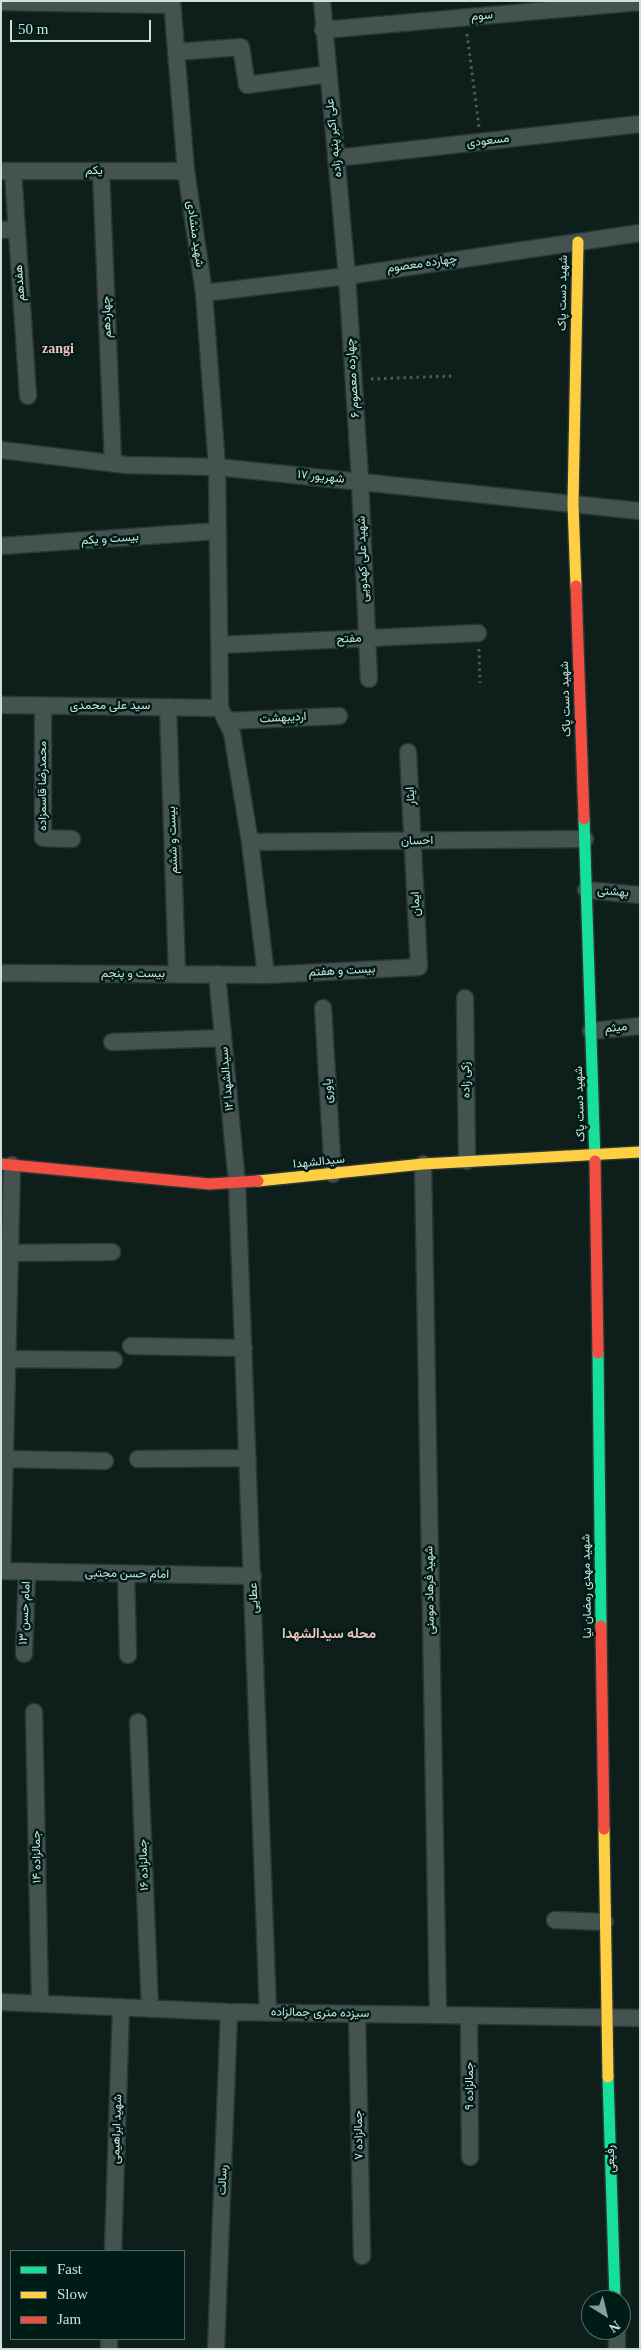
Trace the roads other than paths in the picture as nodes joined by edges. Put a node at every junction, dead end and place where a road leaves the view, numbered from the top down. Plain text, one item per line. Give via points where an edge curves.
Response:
1 (322, 1) edge
2 (1, 2) edge
3 (640, 2) edge
4 (172, 3) edge
5 (592, 4) edge
6 (323, 30) junction
7 (176, 52) junction
8 (328, 74) junction
9 (640, 124) edge
10 (336, 158) junction
11 (7, 171) edge
12 (101, 171) junction
13 (186, 172) junction
14 (9, 230) edge
15 (640, 233) edge
16 (578, 242) junction
17 (347, 276) junction
18 (204, 293) junction
19 (28, 396) dead end
20 (1, 450) edge
21 (113, 463) junction
22 (218, 466) junction
23 (360, 480) junction
24 (573, 504) junction
25 (640, 511) edge
26 (218, 531) junction
27 (1, 546) edge
28 (478, 633) road end
29 (367, 638) junction
30 (219, 645) junction
31 (369, 679) dead end
32 (1, 704) edge
33 (43, 706) junction
34 (168, 707) junction
35 (223, 715) junction
36 (339, 716) dead end
37 (408, 752) dead end
38 (72, 839) dead end
39 (585, 839) junction
40 (413, 841) junction
41 (250, 842) junction
42 (586, 890) junction
43 (640, 895) edge
44 (419, 967) joint
45 (1, 973) edge
46 (177, 974) junction
47 (217, 974) junction
48 (266, 975) junction
49 (465, 998) dead end
50 (323, 1008) dead end
51 (640, 1026) edge
52 (591, 1031) junction
53 (223, 1038) junction
54 (112, 1042) dead end
55 (640, 1152) edge
56 (595, 1155) junction
57 (467, 1162) junction
58 (423, 1164) junction
59 (7, 1165) edge
60 (333, 1174) junction
61 (237, 1183) junction
62 (112, 1252) dead end
63 (10, 1253) junction
64 (5, 1329) edge
65 (131, 1346) dead end
66 (244, 1348) junction
67 (7, 1359) junction
68 (114, 1360) dead end
69 (248, 1458) junction
70 (4, 1459) junction
71 (138, 1459) dead end
72 (105, 1461) dead end
73 (2, 1488) edge
74 (1, 1571) edge
75 (27, 1572) junction
76 (126, 1574) junction
77 (253, 1576) junction
78 (24, 1654) dead end
79 (128, 1655) dead end
80 (34, 1712) dead end
81 (138, 1722) dead end
82 (555, 1920) dead end
83 (605, 1922) junction
84 (1, 2002) edge
85 (40, 2003) junction
86 (121, 2007) junction
87 (150, 2009) junction
88 (229, 2012) junction
89 (268, 2013) junction
90 (356, 2014) junction
91 (438, 2015) junction
92 (469, 2016) junction
93 (606, 2018) junction
94 (640, 2018) edge
95 (470, 2157) dead end
96 (112, 2250) edge
97 (362, 2256) dead end
98 (616, 2290) edge
99 (216, 2349) edge

1 - 6 street, علی اکبر پنبه زاده
2 - 4 street
3 - 5 street, سوم
4 - 7 street, شهید منشادی
5 - 6 street, سوم
6 - 8 street, علی اکبر پنبه زاده
7 - 8 street via 241,48 247,85
7 - 13 street, شهید منشادی
8 - 10 street, علی اکبر پنبه زاده
9 - 10 street, مسعودی
10 - 17 street, علی اکبر پنبه زاده
11 - 12 street, یکم
11 - 14 street, هفدهم
12 - 13 street, یکم
12 - 21 street, چهاردهم
13 - 18 street, شهید منشادی
14 - 19 street, هفدهم
15 - 16 street, چهارده معصوم
16 - 17 street, چهارده معصوم
16 - 24 street, شهید دست پاک
17 - 18 street, چهارده معصوم
17 - 23 street, چهارده معصوم ۶
18 - 22 street, شهید منشادی
20 - 21 street, ۱۷ شهریور
21 - 22 street, ۱۷ شهریور via 126,466
22 - 23 street, ۱۷ شهریور
22 - 26 street, شهید منشادی
23 - 24 street, ۱۷ شهریور
23 - 29 street, شهید علی کهدویی
24 - 25 street, ۱۷ شهریور
24 - 39 street, شهید دست پاک
26 - 27 street, بیست و یکم
26 - 30 street, شهید منشادی
28 - 29 street, مفتح
29 - 30 street, مفتح
29 - 31 street, شهید علی کهدویی
30 - 35 street, شهید منشادی
32 - 33 street, سید علی محمدی
33 - 34 street, سید علی محمدی
33 - 38 street, محمدرضا قاسمزاده via 44,838
34 - 35 street, سید علی محمدی
34 - 46 street, بیست و ششم
35 - 36 street, اردیبهشت
35 - 41 street, شهید منشادی via 232,733
37 - 40 street, ایثار
39 - 40 street, احسان
39 - 42 street, شهید دست پاک
40 - 41 street, احسان
40 - 44 street, ایمان
41 - 48 street, شهید منشادی
42 - 43 street, بهشتی
42 - 52 street, شهید دست پاک
44 - 48 street, بیست و هفتم
45 - 46 street, بیست و پنجم
46 - 47 street, بیست و پنجم
47 - 48 street, بیست و پنجم
47 - 53 street, سیدالشهدا ۱۲
49 - 57 street, زکی زاده
50 - 60 street, یاوری
51 - 52 street, میثم
52 - 56 street, شهید دست پاک
53 - 54 street
53 - 61 street, سیدالشهدا ۱۲
55 - 56 street, سیدالشهدا
56 - 57 street, سیدالشهدا
56 - 83 street, شهید مهدی رمضان نیا
57 - 58 street, سیدالشهدا
58 - 60 street, سیدالشهدا
58 - 91 street, شهید فرهاد مومنی
59 - 61 street, سیدالشهدا via 166,1182
59 - 63 street
60 - 61 street, سیدالشهدا
61 - 66 street, عطایی
62 - 63 street
63 - 64 street
64 - 67 street
65 - 66 street
66 - 69 street, عطایی
67 - 68 street
67 - 70 street
69 - 71 street
69 - 77 street, عطایی
70 - 72 street
70 - 73 street
73 - 74 street
74 - 75 street, امام حسن مجتبی
75 - 76 street, امام حسن مجتبی
75 - 78 street, امام حسن ۱۳
76 - 77 street, امام حسن مجتبی
76 - 79 street
77 - 89 street, عطایی
80 - 85 street, جمالزاده ۱۴
81 - 87 street, جمالزاده ۱۶
82 - 83 street
83 - 93 street, شهید مهدی رمضان نیا
84 - 85 street, سیزده متری جمالزاده
85 - 86 street, سیزده متری جمالزاده
86 - 87 street, سیزده متری جمالزاده
86 - 96 street, شهید ابراهیمی
87 - 88 street, سیزده متری جمالزاده
88 - 89 street, سیزده متری جمالزاده
88 - 99 street, رسالت
89 - 90 street, سیزده متری جمالزاده
90 - 91 street, سیزده متری جمالزاده
90 - 97 street, جمالزاده ۷
91 - 92 street, سیزده متری جمالزاده
92 - 93 street, سیزده متری جمالزاده
92 - 95 street, جمالزاده ۹
93 - 94 street, سیزده متری جمالزاده
93 - 98 street, رفیعی

